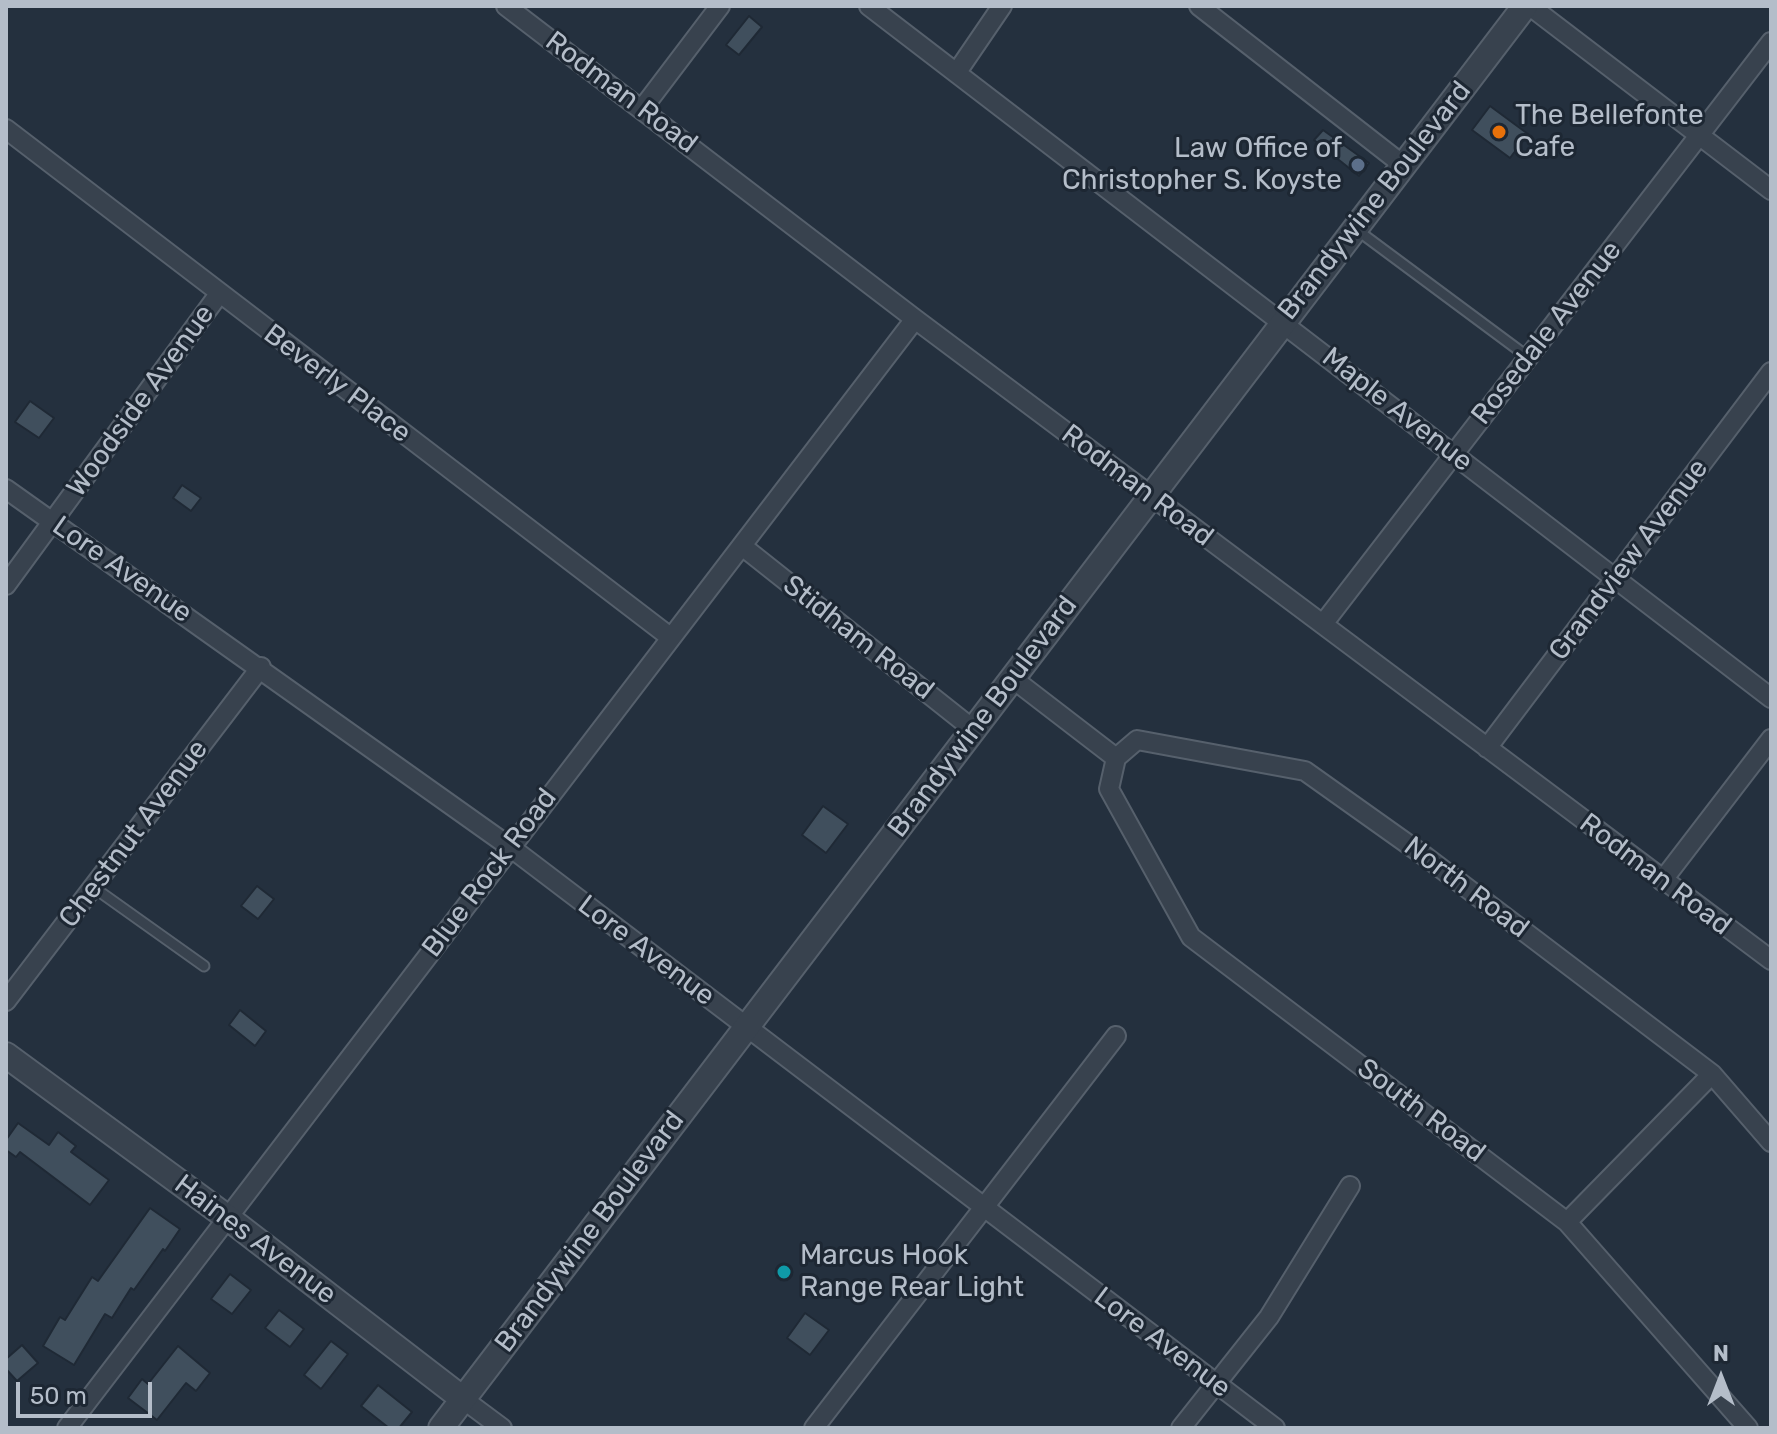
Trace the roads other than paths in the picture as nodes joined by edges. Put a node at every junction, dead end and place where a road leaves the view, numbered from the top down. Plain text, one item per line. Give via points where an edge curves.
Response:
1 (506, 6) edge
2 (720, 6) edge
3 (869, 6) edge
4 (1002, 6) edge
5 (1199, 6) edge
6 (1528, 6) edge
7 (1771, 42) edge
8 (957, 72) junction
9 (642, 109) junction
10 (6, 129) edge
11 (1699, 135) junction
12 (1403, 165) junction
13 (1771, 190) edge
14 (1354, 228) junction
15 (219, 294) junction
16 (915, 319) junction
17 (1282, 322) junction
18 (1528, 357) junction
19 (1771, 372) edge
20 (1454, 454) junction
21 (6, 489) edge
22 (1150, 496) junction
23 (54, 523) junction
24 (742, 546) junction
25 (1615, 578) junction
26 (6, 585) edge
27 (1323, 624) junction
28 (670, 637) junction
29 (261, 667) junction
30 (1012, 678) junction
31 (1771, 698) edge
32 (974, 730) junction
33 (1771, 739) edge
34 (1487, 748) junction
35 (1116, 758) junction
36 (510, 847) junction
37 (1662, 881) junction
38 (93, 887) junction
39 (1771, 960) edge
40 (204, 966) dead end
41 (6, 1001) edge
42 (746, 1027) junction
43 (1116, 1036) dead end
44 (6, 1055) edge
45 (1712, 1074) junction
46 (1771, 1142) edge
47 (1350, 1186) dead end
48 (982, 1208) junction
49 (228, 1218) junction
50 (1567, 1222) junction
51 (1216, 1383) junction
52 (463, 1399) junction
53 (67, 1428) edge
54 (441, 1428) edge
55 (502, 1428) edge
56 (814, 1428) edge
57 (1181, 1428) edge
58 (1275, 1428) edge
59 (1748, 1428) edge

1 - 9 street, Rodman Road
2 - 9 street
3 - 8 street, Maple Avenue
4 - 8 street
5 - 12 street
6 - 11 street
6 - 12 street, Brandywine Boulevard
7 - 11 street, Rosedale Avenue
8 - 17 street, Maple Avenue
9 - 16 street, Rodman Road
10 - 15 street, Beverly Place
11 - 13 street
11 - 18 street, Rosedale Avenue
12 - 14 street, Brandywine Boulevard
14 - 17 street, Brandywine Boulevard
14 - 18 lane
15 - 23 street, Woodside Avenue
15 - 28 street, Beverly Place
16 - 22 street, Rodman Road
16 - 24 street, Blue Rock Road
17 - 20 street, Maple Avenue
17 - 22 street, Brandywine Boulevard
18 - 20 street, Rosedale Avenue
19 - 25 street, Grandview Avenue
20 - 25 street, Maple Avenue
20 - 27 street, Rosedale Avenue
21 - 23 street, Lore Avenue
22 - 27 street, Rodman Road
22 - 30 street, Brandywine Boulevard
23 - 26 street, Woodside Avenue
23 - 29 street, Lore Avenue
24 - 28 street, Blue Rock Road
24 - 32 street, Stidham Road
25 - 31 street, Maple Avenue
25 - 34 street, Grandview Avenue
27 - 34 street, Rodman Road
28 - 36 street, Blue Rock Road
29 - 36 street, Lore Avenue
29 - 38 street, Chestnut Avenue
30 - 32 street, Brandywine Boulevard
30 - 35 street
32 - 42 street, Brandywine Boulevard
33 - 37 street
34 - 37 street, Rodman Road
35 - 45 street, North Road via 1137,740 1305,771
35 - 50 street, South Road via 1109,789 1191,937
36 - 42 street, Lore Avenue
36 - 49 street, Blue Rock Road
37 - 39 street, Rodman Road
38 - 40 lane
38 - 41 street, Chestnut Avenue
42 - 48 street, Lore Avenue
42 - 52 street, Brandywine Boulevard
43 - 48 street
44 - 49 street, Haines Avenue
45 - 46 street, North Road
45 - 50 street
47 - 51 street via 1269,1317
48 - 51 street, Lore Avenue
48 - 56 street
49 - 52 street, Haines Avenue
49 - 53 street, Blue Rock Road
50 - 59 street, South Road
51 - 57 street
51 - 58 street, Lore Avenue
52 - 54 street, Brandywine Boulevard
52 - 55 street, Haines Avenue

